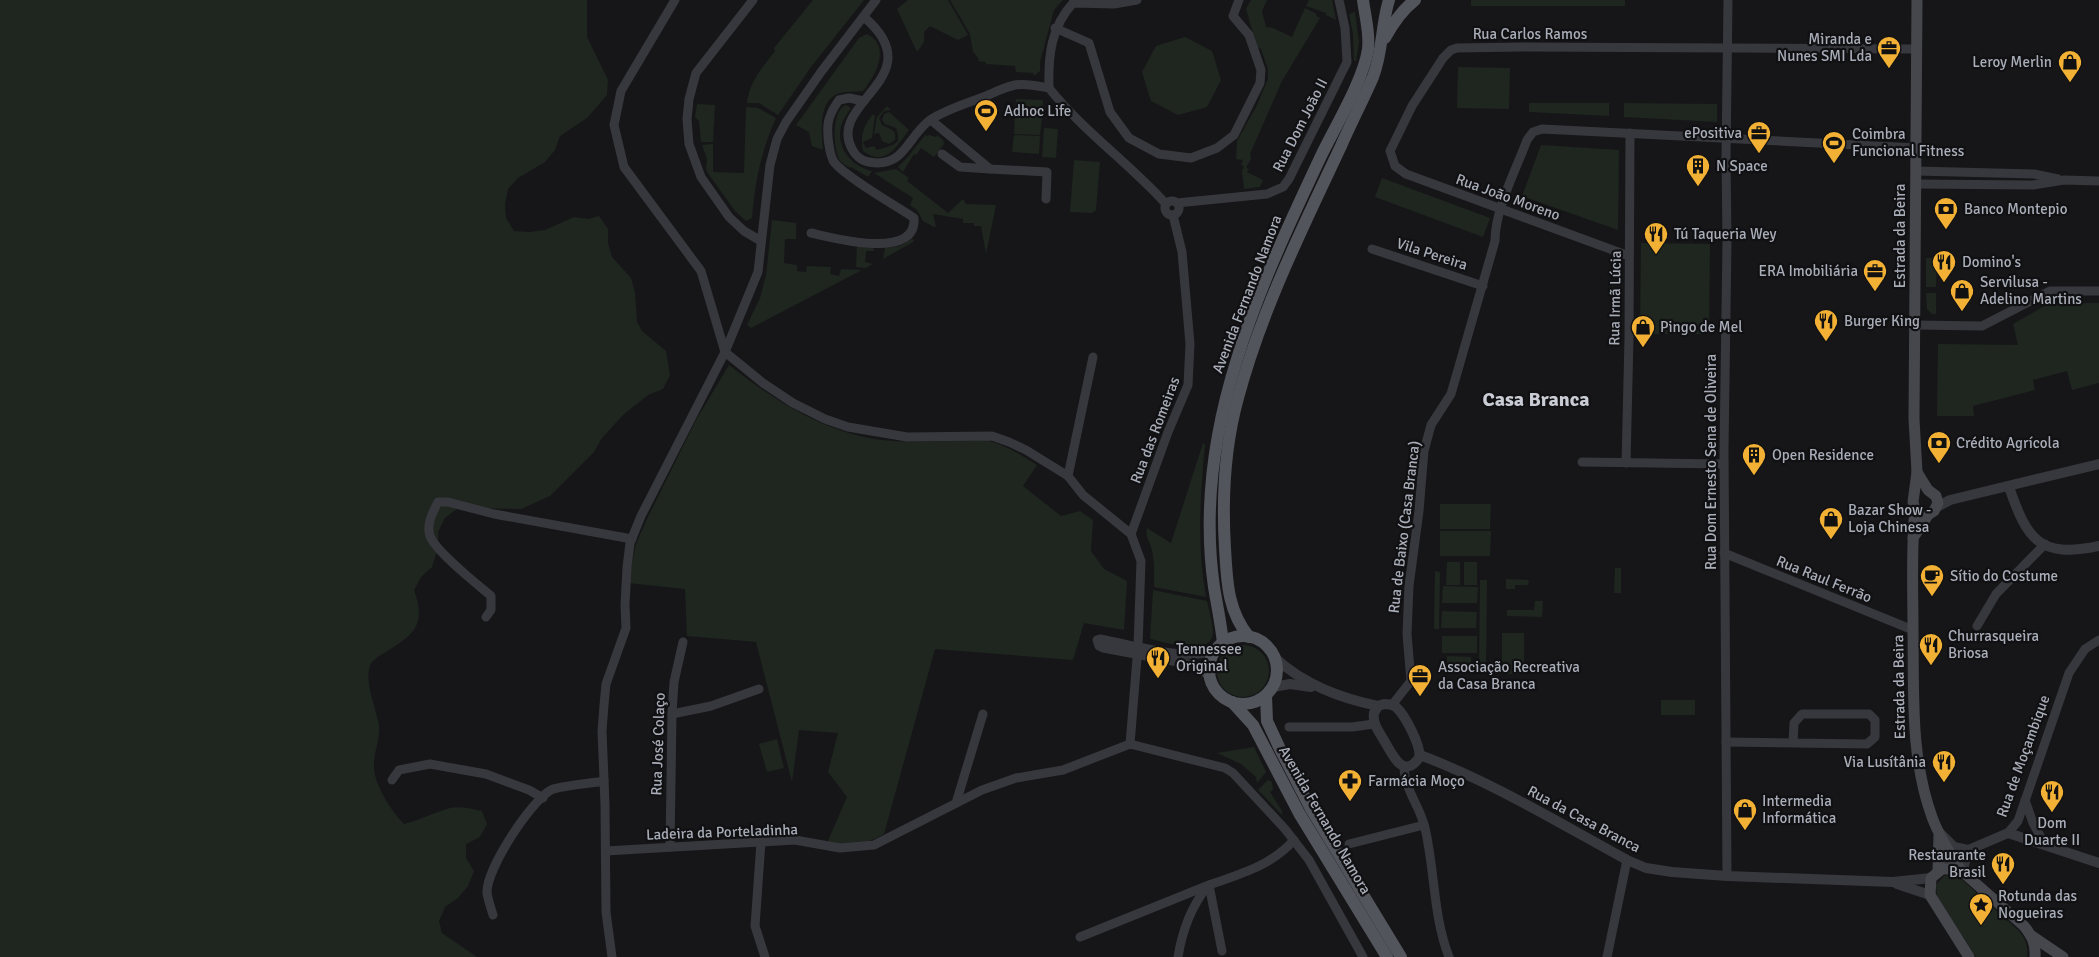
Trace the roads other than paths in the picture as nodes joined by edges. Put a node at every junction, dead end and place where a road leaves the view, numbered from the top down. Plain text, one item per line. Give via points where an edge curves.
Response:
1 (675, 0) edge
2 (753, 0) edge
3 (876, 0) edge
4 (1137, 0) edge
5 (1239, 0) edge
6 (1339, 0) edge
7 (1363, 0) edge
8 (1389, 0) edge
9 (1415, 0) edge
10 (1728, 0) edge
11 (1917, 0) edge
12 (864, 17) junction
13 (1055, 28) junction
14 (1383, 42) junction
15 (1726, 49) junction
16 (1916, 49) junction
17 (1049, 88) junction
18 (864, 101) junction
19 (931, 120) junction
20 (1630, 133) junction
21 (1726, 139) junction
22 (1916, 148) junction
23 (1390, 151) joint
24 (942, 154) dead end
25 (990, 169) junction
26 (1916, 171) junction
27 (2064, 180) junction
28 (2099, 181) edge
29 (1916, 184) junction
30 (1046, 199) dead end
31 (1177, 203) junction
32 (1166, 204) junction
33 (1501, 209) junction
34 (1173, 215) junction
35 (811, 233) dead end
36 (761, 241) junction
37 (1372, 249) dead end
38 (1629, 256) junction
39 (1483, 286) junction
40 (2099, 291) edge
41 (1915, 325) junction
42 (725, 352) junction
43 (1093, 357) dead end
44 (1582, 462) dead end
45 (1626, 463) junction
46 (1724, 464) junction
47 (2099, 464) edge
48 (1917, 472) junction
49 (1068, 476) junction
50 (2009, 487) junction
51 (1932, 502) junction
52 (1914, 503) junction
53 (1131, 534) junction
54 (632, 539) junction
55 (1913, 539) junction
56 (2045, 544) junction
57 (2099, 546) edge
58 (1724, 553) junction
59 (486, 617) dead end
60 (1977, 626) dead end
61 (1913, 630) junction
62 (1249, 637) junction
63 (2099, 640) edge
64 (683, 642) dead end
65 (1219, 647) junction
66 (1138, 650) junction
67 (1275, 658) junction
68 (1210, 676) junction
69 (1317, 688) junction
70 (759, 689) dead end
71 (1269, 691) junction
72 (1232, 702) junction
73 (1358, 702) junction
74 (1392, 705) junction
75 (1378, 706) junction
76 (672, 714) junction
77 (983, 714) dead end
78 (1374, 721) junction
79 (1289, 727) dead end
80 (1726, 742) junction
81 (1793, 743) junction
82 (1130, 744) junction
83 (1420, 755) junction
84 (1404, 766) junction
85 (392, 780) dead end
86 (604, 782) junction
87 (543, 798) junction
88 (2025, 799) junction
89 (956, 803) junction
90 (1424, 825) junction
91 (1938, 832) junction
92 (2008, 833) junction
93 (1294, 840) junction
94 (761, 842) junction
95 (1349, 844) dead end
96 (2045, 845) junction
97 (670, 847) junction
98 (1968, 850) junction
99 (606, 851) junction
100 (1952, 857) junction
101 (1627, 860) junction
102 (2099, 863) edge
103 (1937, 872) junction
104 (1962, 872) junction
105 (1727, 876) junction
106 (1894, 882) junction
107 (1209, 885) junction
108 (1930, 895) junction
109 (493, 915) dead end
110 (2032, 936) junction
111 (1080, 937) dead end
112 (1222, 951) dead end
113 (609, 955) edge
114 (765, 957) edge
115 (1178, 957) edge
116 (1363, 957) edge
117 (1387, 957) edge
118 (1401, 957) edge
119 (1449, 957) edge
120 (1606, 957) edge
121 (1968, 957) edge
122 (2035, 957) edge
123 (2063, 957) edge

1 - 42 street via 621,91 614,125 624,167 701,271
2 - 36 street via 696,73 687,119 689,144 701,177 729,217
3 - 12 street
4 - 13 street via 1114,4 1073,3
5 - 13 street via 1233,16 1248,35 1262,70 1260,83 1234,135 1217,148 1191,158 1159,154 1129,138 1110,112 1089,43
6 - 31 street, Rua Dom João II via 1347,62 1283,187 1267,194
7 - 65 main road, Avenida Fernando Namora via 1368,50 1361,73 1271,270 1237,357 1221,417 1210,515
8 - 14 main road, Avenida Fernando Namora
9 - 14 main road via 1405,7
10 - 15 street, Rua Dom Ernesto Sena de Oliveira
11 - 16 main road, Estrada da Beira
12 - 18 street via 884,38 888,57 885,72
12 - 36 street via 821,72 777,139 770,166
13 - 17 street
14 - 62 main road, Avenida Fernando Namora via 1373,76 1305,222 1257,339 1238,399 1228,447 1224,540 1230,600 1234,614
15 - 16 street, Rua Carlos Ramos
15 - 21 street, Rua Dom Ernesto Sena de Oliveira
15 - 23 street, Rua Carlos Ramos via 1457,48 1443,58 1412,106
16 - 22 main road, Estrada da Beira
17 - 19 street via 1016,85
17 - 32 street via 1063,106
18 - 19 street via 852,116 848,135 854,153 864,161 877,164 897,158
18 - 35 street via 839,100 833,109 828,124 832,156 835,163 849,174 914,218 915,226 903,239 889,243 856,242
19 - 25 street
20 - 21 street
20 - 33 street, Rua de Baixo (Casa Branca) via 1542,129 1533,132
20 - 38 street, Rua Irmã Lúcia
21 - 22 street
21 - 46 street, Rua Dom Ernesto Sena de Oliveira
22 - 26 main road, Estrada da Beira
23 - 33 street, Rua João Moreno via 1395,166 1406,174
24 - 25 street via 960,168
25 - 30 street via 1047,172
26 - 27 street via 2034,174
26 - 29 main road, Estrada da Beira
27 - 28 street
27 - 29 street via 2033,185
29 - 41 main road, Estrada da Beira
31 - 32 street, Rua Dom João II
31 - 34 street via 1179,209
32 - 34 street via 1166,212
33 - 38 street, Rua João Moreno
33 - 39 street, Rua de Baixo (Casa Branca)
34 - 53 street, Rua das Romeiras via 1182,252 1190,377
36 - 42 street via 758,272
37 - 39 street, Vila Pereira
38 - 45 street, Rua Irmã Lúcia
39 - 74 street, Rua de Baixo (Casa Branca) via 1451,394 1431,426 1424,452 1409,586 1407,634 1411,681
40 - 41 street via 2050,290 1982,326
41 - 48 main road, Estrada da Beira
42 - 49 street via 793,403 824,419 848,427 907,437 992,436 1026,450
42 - 54 street
43 - 49 street
44 - 45 street
45 - 46 street
46 - 58 street, Rua Dom Ernesto Sena de Oliveira
47 - 50 street
48 - 51 main road, Estrada da Beira
48 - 52 main road, Estrada da Beira
49 - 53 street via 1083,495
50 - 51 street
50 - 56 street via 2024,526
51 - 52 main road via 1918,493
51 - 52 main road via 1920,514
51 - 55 main road
52 - 55 main road, Estrada da Beira
53 - 66 street via 1141,561
54 - 59 street via 438,502 430,520 430,535 438,548 491,596 491,610
54 - 86 street via 624,605 626,628 611,669 604,705
55 - 61 main road, Estrada da Beira
56 - 57 street via 2074,550
56 - 60 street via 1996,594
58 - 61 street, Rua Raul Ferrão
58 - 80 street, Rua Dom Ernesto Sena de Oliveira
61 - 91 main road, Estrada da Beira via 1914,730 1918,764
62 - 65 main road via 1240,636
62 - 67 main road, Avenida Fernando Namora via 1269,648
63 - 88 street, Rua de Moçambique via 2086,649 2069,673
64 - 76 street, Rua José Colaço via 674,682
65 - 66 street via 1205,654 1183,655
65 - 68 main road, Avenida Fernando Namora via 1209,667
66 - 68 street via 1189,664
66 - 82 street
67 - 69 street
67 - 71 main road, Avenida Fernando Namora via 1277,675
68 - 72 main road, Avenida Fernando Namora via 1217,692
69 - 71 street via 1290,684
69 - 73 street
70 - 76 street via 711,706
71 - 72 main road via 1250,704
71 - 118 main road, Avenida Fernando Namora via 1267,721 1280,749 1311,809
72 - 117 main road, Avenida Fernando Namora via 1253,725 1299,813
73 - 75 street
73 - 78 street
74 - 75 street
74 - 83 street via 1399,710 1411,731
75 - 78 street
76 - 97 street, Rua José Colaço
77 - 89 street
78 - 79 street via 1352,727
78 - 84 street via 1394,760
80 - 81 street
80 - 105 street, Rua Dom Ernesto Sena de Oliveira
81 - 81 street via 1867,744 1875,737 1875,720 1869,714 1802,714 1794,723
82 - 89 street, Ladeira da Porteladinha via 1064,770 1016,778
82 - 93 street via 1225,768 1252,792
83 - 84 street via 1413,764
83 - 101 street, Rua da Casa Branca via 1480,780
84 - 90 street via 1404,779
85 - 87 street via 399,770 430,764 486,774
86 - 87 street via 552,790
86 - 99 street
87 - 109 street via 529,811 501,853 490,878 487,892
88 - 92 street, Rua de Moçambique via 2018,821
88 - 96 street via 2032,823
89 - 94 street, Ladeira da Porteladinha via 874,845 840,848 795,840
90 - 95 street
90 - 119 street via 1434,875 1437,913
91 - 98 street via 1954,847
91 - 100 main road, Estrada da Beira
91 - 103 main road, Estrada da Beira
92 - 96 street
92 - 98 street, Rua de Moçambique
93 - 107 street via 1262,866
93 - 116 street via 1309,860
94 - 97 street, Ladeira da Porteladinha
94 - 114 street via 754,926
96 - 102 street
97 - 99 street, Ladeira da Porteladinha
98 - 100 street, Rua de Moçambique
98 - 104 street
99 - 113 street
100 - 103 street
100 - 104 main road, Estrada da Beira
101 - 105 street, Rua da Casa Branca via 1646,868
101 - 120 street
103 - 104 main road via 1956,869
103 - 106 street, Rua da Casa Branca
103 - 108 main road
104 - 110 main road
105 - 106 street, Rua da Casa Branca
106 - 108 street, Rua da Casa Branca
107 - 111 street
107 - 112 street
107 - 115 street via 1198,898 1188,920
108 - 121 main road
110 - 122 main road
110 - 123 main road

